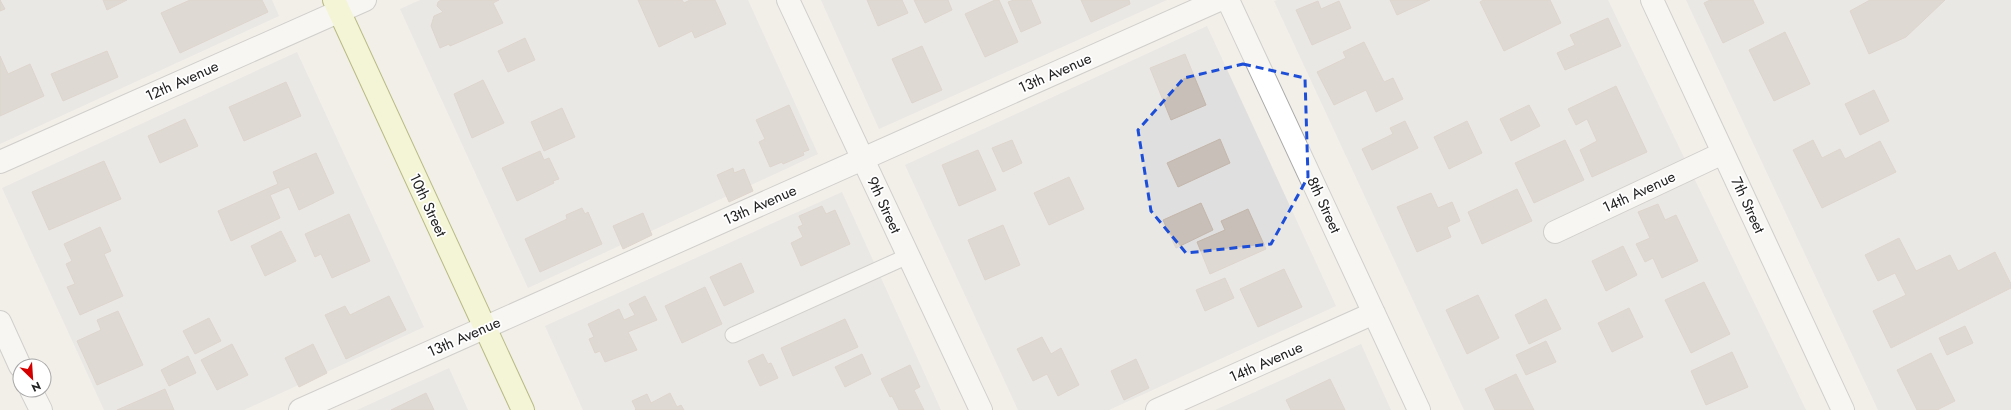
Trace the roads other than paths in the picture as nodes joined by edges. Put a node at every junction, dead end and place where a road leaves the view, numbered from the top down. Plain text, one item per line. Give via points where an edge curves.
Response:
1 (365, 0) edge
2 (788, 0) edge
3 (1218, 0) edge
4 (1228, 0) edge
5 (1652, 0) edge
6 (336, 6) edge
7 (1723, 153) junction
8 (863, 159) junction
9 (0, 162) edge
10 (1555, 232) dead end
11 (908, 256) junction
12 (1374, 313) junction
13 (0, 322) edge
14 (484, 328) junction
15 (733, 335) dead end
16 (16, 358) edge
17 (35, 398) edge
18 (41, 410) edge
19 (300, 410) edge
20 (523, 410) edge
21 (981, 410) edge
22 (1157, 410) edge
23 (1419, 410) edge
24 (1843, 410) edge

1 - 6 street, 12th Avenue
2 - 8 street, 9th Street
3 - 8 street, 13th Avenue
4 - 12 street, 8th Street
5 - 7 street, 7th Street
6 - 9 street, 12th Avenue
6 - 14 street, 10th Street
7 - 10 street, 14th Avenue
7 - 24 street, 7th Street
8 - 11 street, 9th Street
8 - 14 street, 13th Avenue
11 - 15 lane
11 - 21 street, 9th Street
12 - 22 street, 14th Avenue
12 - 23 street, 8th Street
13 - 16 street
14 - 19 street, 13th Avenue
14 - 20 street, 10th Street
17 - 18 street

